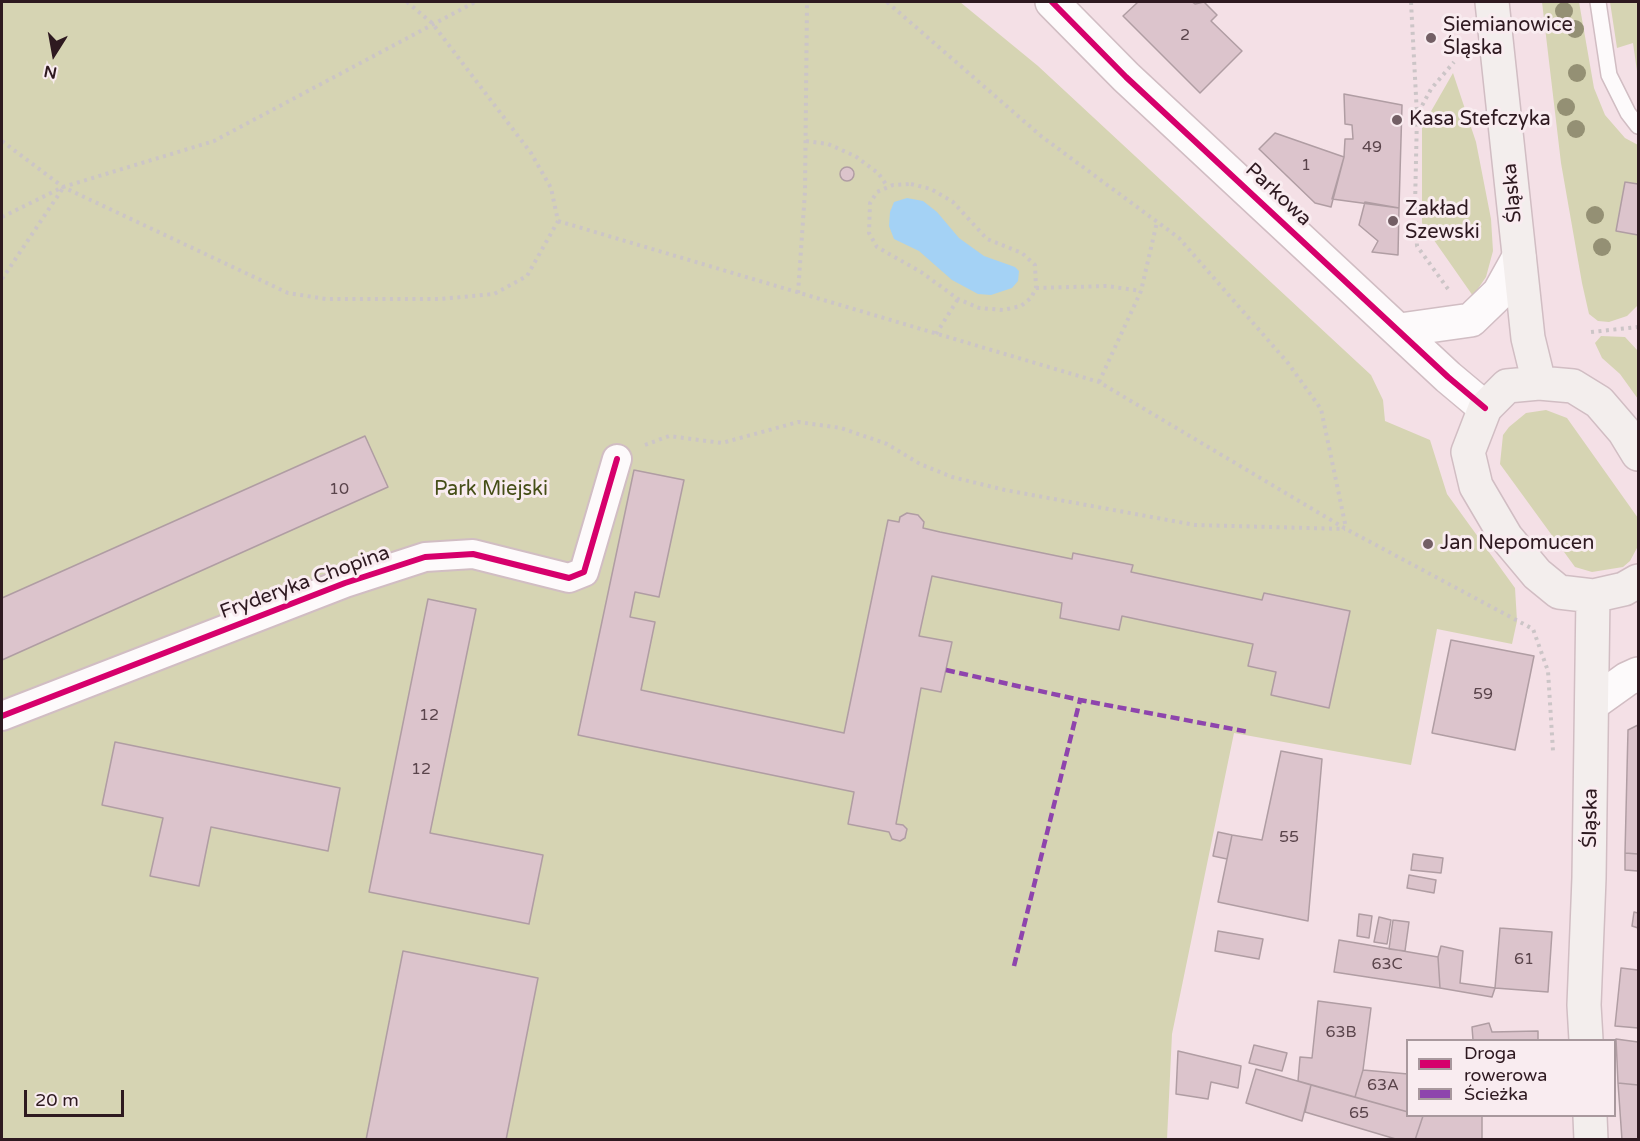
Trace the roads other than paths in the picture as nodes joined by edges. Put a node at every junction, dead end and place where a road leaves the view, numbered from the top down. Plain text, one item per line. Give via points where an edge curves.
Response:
1 (1052, 2) edge
2 (1492, 2) edge
3 (1598, 2) edge
4 (1638, 126) edge
5 (1519, 257) junction
6 (1400, 330) junction
7 (1539, 383) junction
8 (1485, 408) junction
9 (1638, 454) edge
10 (617, 459) road end
11 (1638, 581) edge
12 (1593, 596) junction
13 (1638, 674) edge
14 (1593, 704) junction
15 (2, 716) edge
16 (1586, 1039) edge
17 (1590, 1117) edge
18 (1591, 1140) edge

1 - 6 street, Parkowa via 1126,77
2 - 5 main road, Śląska
3 - 4 lane via 1609,75
5 - 6 street via 1498,293 1471,320
5 - 7 main road, Śląska via 1528,338
6 - 8 street, Parkowa
7 - 8 main road via 1507,386
7 - 9 main road via 1573,386 1599,402
8 - 12 main road via 1468,452 1476,486 1506,537 1537,574 1559,592
10 - 15 street, Fryderyka Chopina via 584,572 568,578 473,554 425,557 345,583
11 - 12 main road via 1624,589
12 - 14 main road, Śląska
13 - 14 street
14 - 16 main road, Śląska
17 - 18 main road

